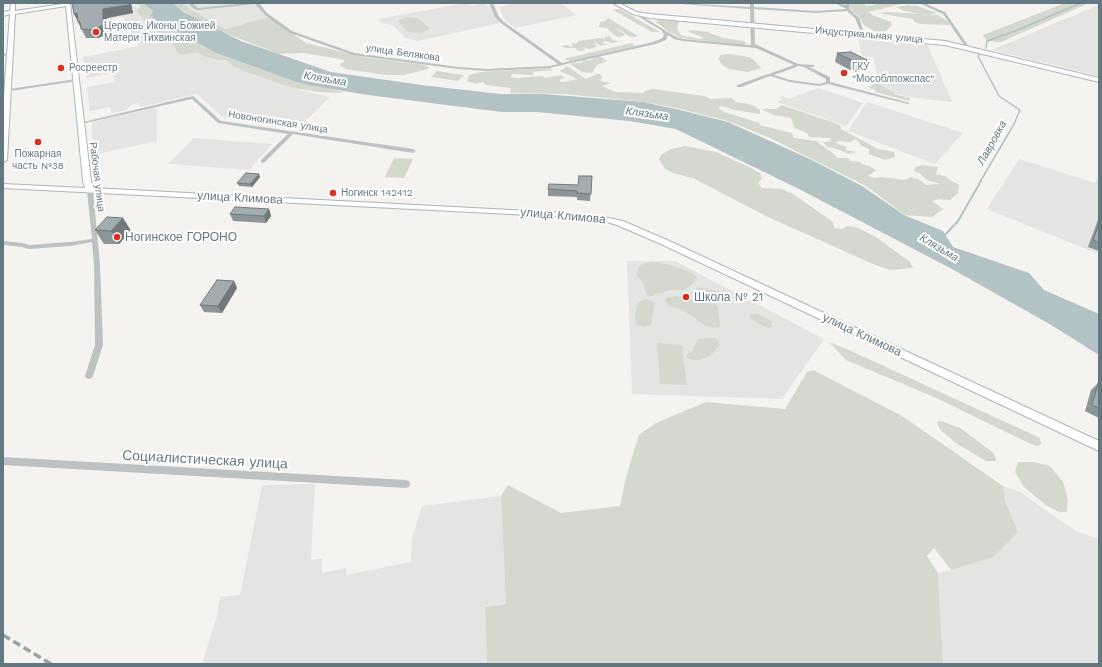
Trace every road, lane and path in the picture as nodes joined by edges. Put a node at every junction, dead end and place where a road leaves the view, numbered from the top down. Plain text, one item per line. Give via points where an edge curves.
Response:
1 (13, 3) edge
2 (190, 3) edge
3 (246, 3) edge
4 (256, 3) edge
5 (615, 3) edge
6 (681, 3) edge
7 (752, 3) edge
8 (836, 3) edge
9 (921, 3) edge
10 (68, 4) edge
11 (492, 5) edge
12 (848, 7) edge
13 (753, 8) junction
14 (12, 13) junction
15 (635, 13) junction
16 (3, 14) edge
17 (754, 25) junction
18 (664, 31) junction
19 (864, 35) junction
20 (755, 47) junction
21 (967, 47) junction
22 (6, 55) edge
23 (561, 64) junction
24 (802, 65) junction
25 (813, 66) dead end
26 (770, 75) junction
27 (76, 80) junction
28 (1099, 80) edge
29 (828, 83) junction
30 (739, 86) dead end
31 (5, 90) edge
32 (908, 103) dead end
33 (81, 122) junction
34 (292, 133) junction
35 (413, 151) dead end
36 (3, 160) edge
37 (263, 161) dead end
38 (3, 186) edge
39 (90, 191) junction
40 (94, 240) junction
41 (3, 243) edge
42 (90, 376) dead end
43 (1099, 446) edge
44 (3, 462) edge
45 (406, 484) dead end

1 - 14 main road
2 - 3 street via 198,9
3 - 4 street
4 - 23 street, улица Белякова via 266,14 291,32 358,55 478,70 526,69
5 - 15 main road, Индустриальная улица
6 - 13 street
7 - 13 street
8 - 12 street
9 - 21 street via 944,13
10 - 14 main road
10 - 27 main road, Рабочая улица
11 - 23 street via 497,17 505,25
12 - 13 street via 816,12
12 - 19 street via 857,18
13 - 17 street
14 - 16 main road
14 - 22 main road
15 - 17 main road, Индустриальная улица
15 - 18 street
17 - 19 main road, Индустриальная улица
17 - 20 street via 752,42
18 - 20 street via 683,40
18 - 23 street, улица Белякова via 666,37 660,41
19 - 21 main road, Индустриальная улица via 927,40
20 - 24 street
21 - 28 main road, Индустриальная улица
22 - 31 main road
24 - 25 street
24 - 26 street
24 - 29 street via 828,78
26 - 29 street via 790,81 819,85
26 - 30 street
27 - 31 street
27 - 33 main road, Рабочая улица
29 - 32 street
31 - 36 main road
33 - 34 street, Новоногинская улица via 192,97 220,122
33 - 39 main road, Рабочая улица
34 - 35 street, Новоногинская улица
34 - 37 street
38 - 39 main road, улица Климова
39 - 40 street, Рабочая улица
39 - 43 main road, улица Климова via 568,214 620,223
40 - 41 street via 29,247
40 - 42 street, Рабочая улица via 99,345
44 - 45 street, Социалистическая улица

